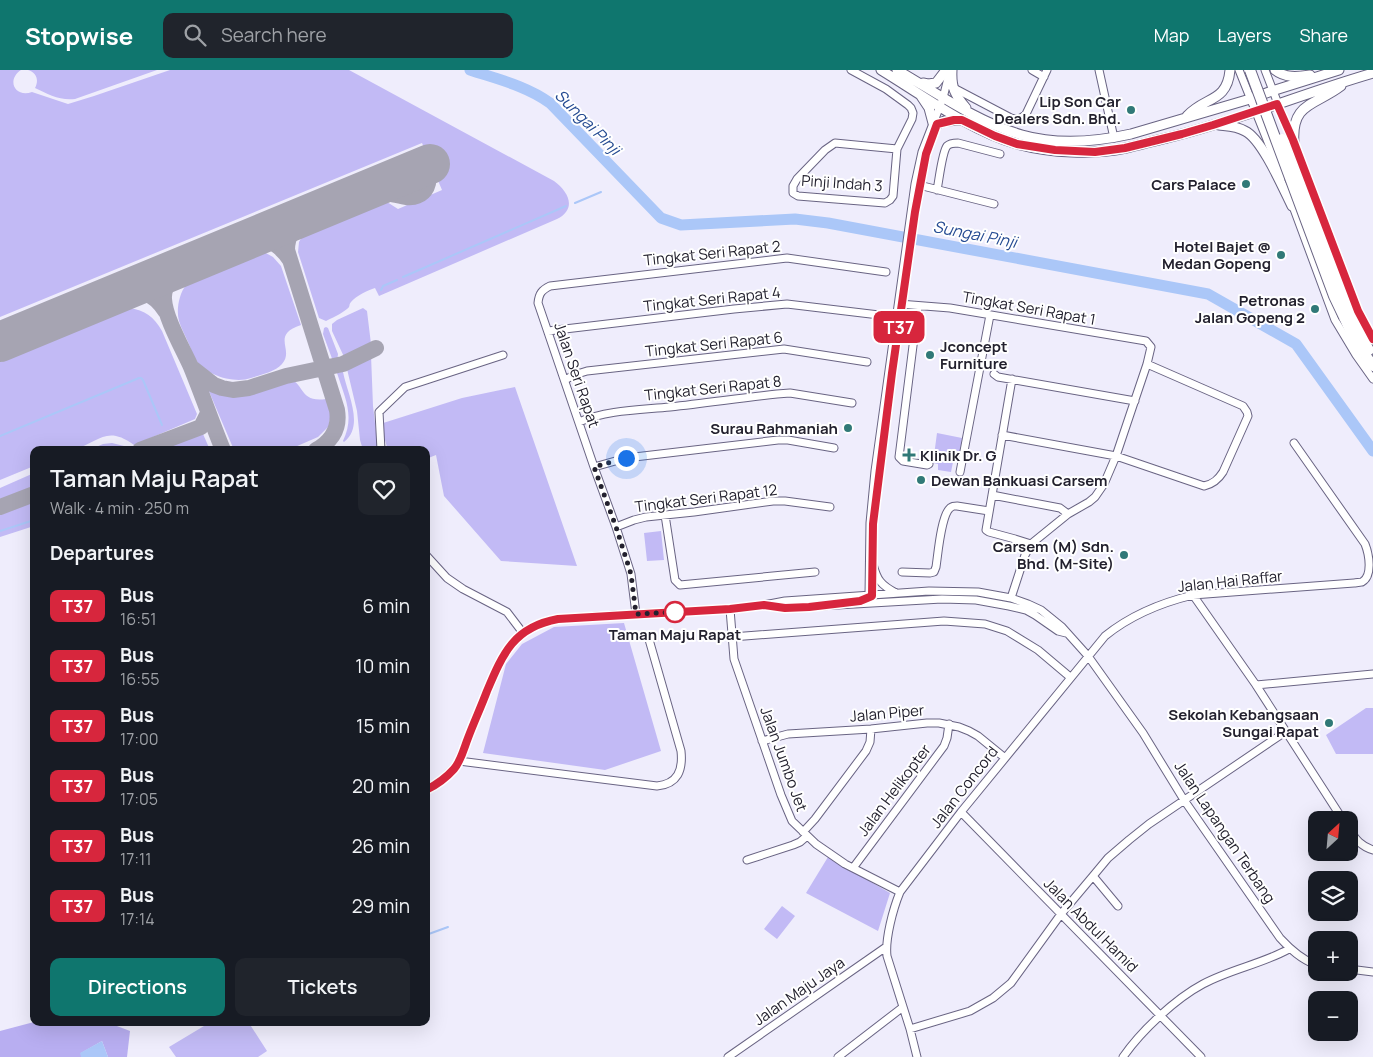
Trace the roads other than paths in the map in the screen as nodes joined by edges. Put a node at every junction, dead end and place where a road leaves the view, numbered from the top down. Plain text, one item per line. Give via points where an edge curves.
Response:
1 (851, 70) edge
2 (881, 70) edge
3 (897, 70) edge
4 (946, 70) edge
5 (951, 70) edge
6 (1032, 70) edge
7 (1099, 70) edge
8 (1230, 70) edge
9 (1239, 70) edge
10 (1250, 70) edge
11 (1257, 70) edge
12 (1265, 70) edge
13 (1275, 70) edge
14 (1338, 70) edge
15 (1373, 73) edge
16 (1046, 74) edge
17 (916, 81) junction
18 (1347, 81) junction
19 (952, 87) junction
20 (1272, 91) junction
21 (920, 94) junction
22 (1250, 99) junction
23 (942, 104) junction
24 (1277, 104) junction
25 (969, 112) junction
26 (1255, 112) junction
27 (1185, 118) junction
28 (962, 120) junction
29 (935, 123) junction
30 (1213, 125) junction
31 (1114, 138) junction
32 (1293, 142) junction
33 (896, 149) junction
34 (1272, 152) junction
35 (1000, 154) dead end
36 (918, 185) junction
37 (937, 190) junction
38 (994, 204) dead end
39 (1292, 206) junction
40 (886, 272) dead end
41 (542, 290) joint
42 (901, 304) junction
43 (918, 306) junction
44 (879, 315) dead end
45 (990, 315) junction
46 (1347, 316) junction
47 (548, 331) junction
48 (1373, 339) edge
49 (503, 355) dead end
50 (1373, 355) edge
51 (868, 362) dead end
52 (1147, 364) junction
53 (1373, 366) edge
54 (994, 374) dead end
55 (1012, 379) junction
56 (1373, 379) edge
57 (565, 380) junction
58 (1134, 401) junction
59 (852, 403) dead end
60 (579, 422) junction
61 (1002, 435) junction
62 (1294, 443) dead end
63 (381, 446) edge
64 (834, 448) dead end
65 (1116, 456) junction
66 (928, 464) dead end
67 (594, 467) junction
68 (960, 472) dead end
69 (992, 495) junction
70 (830, 507) dead end
71 (989, 511) junction
72 (1068, 514) junction
73 (665, 515) junction
74 (616, 527) junction
75 (1032, 544) junction
76 (430, 559) edge
77 (873, 564) junction
78 (815, 572) dead end
79 (902, 572) dead end
80 (869, 576) junction
81 (897, 593) junction
82 (1193, 595) junction
83 (847, 596) junction
84 (871, 596) junction
85 (1011, 598) junction
86 (920, 600) junction
87 (996, 604) junction
88 (764, 605) junction
89 (809, 607) junction
90 (730, 609) junction
91 (1026, 610) junction
92 (636, 614) junction
93 (523, 633) junction
94 (1066, 633) junction
95 (648, 636) dead end
96 (732, 637) junction
97 (1088, 656) junction
98 (1373, 674) edge
99 (1070, 677) junction
100 (1256, 685) junction
101 (949, 724) junction
102 (870, 729) junction
103 (1285, 732) junction
104 (762, 741) junction
105 (1005, 758) junction
106 (459, 761) junction
107 (430, 788) edge
108 (1184, 800) junction
109 (1337, 811) edge
110 (961, 812) junction
111 (805, 834) junction
112 (1358, 842) edge
113 (1373, 850) edge
114 (747, 860) dead end
115 (853, 868) junction
116 (1093, 876) junction
117 (900, 892) junction
118 (1118, 906) dead end
119 (1061, 914) junction
120 (886, 947) junction
121 (1289, 949) junction
122 (1308, 962) edge
123 (1358, 970) edge
124 (1373, 972) edge
125 (903, 1007) junction
126 (1161, 1016) junction
127 (910, 1029) junction
128 (728, 1057) edge
129 (838, 1057) edge
130 (917, 1057) edge
131 (1123, 1057) edge
132 (1201, 1057) edge

1 - 33 street via 886,89 911,108 912,119
2 - 21 main road
3 - 17 main road
4 - 17 main road via 936,83
5 - 19 main road
5 - 23 street
6 - 16 street
7 - 31 street
8 - 27 main road via 1230,79 1221,93 1195,108
9 - 22 street
10 - 46 highway, bridge via 1334,296
11 - 46 highway, bridge
12 - 20 street
13 - 14 main road via 1289,76
14 - 20 main road
15 - 18 main road
16 - 19 street via 1026,114 1017,119
17 - 23 main road
18 - 24 main road
18 - 32 main road via 1305,107 1295,122
19 - 25 main road
20 - 22 main road
20 - 24 street
21 - 23 main road
21 - 29 main road
22 - 26 street
22 - 27 main road
23 - 25 main road
23 - 28 main road
23 - 29 street
24 - 26 main road
24 - 32 street
25 - 31 main road via 1024,136 1065,142
26 - 30 main road
26 - 34 street
27 - 31 main road
28 - 29 main road
28 - 30 main road via 1017,144 1095,152 1125,148
29 - 36 street
30 - 39 main road via 1238,128 1253,137
32 - 34 street via 1283,137 1274,141
32 - 48 street via 1358,311
33 - 33 street, Pinji Indah 3 via 893,196 885,203 793,193 797,179 835,143
34 - 39 street
35 - 37 street via 952,143 944,153
36 - 37 street
36 - 42 street
37 - 38 street
39 - 56 street via 1336,320
40 - 41 street, Tingkat Seri Rapat 2 via 787,258 550,286
41 - 47 street, Jalan Seri Rapat via 538,303
42 - 43 street, Tingkat Seri Rapat 1
42 - 77 street via 873,524
42 - 80 street via 870,523
43 - 45 street, Tingkat Seri Rapat 1
43 - 66 street via 899,457 903,461
44 - 47 street, Tingkat Seri Rapat 4 via 787,304
45 - 52 street, Tingkat Seri Rapat 1 via 1146,341 1152,348
45 - 68 street
46 - 50 highway
46 - 53 highway via 1353,337
47 - 57 street, Jalan Seri Rapat
49 - 63 street via 405,387 379,412
51 - 57 street, Tingkat Seri Rapat 6 via 784,349 587,371
52 - 58 street
52 - 65 street via 1244,406 1248,416 1224,472 1211,484 1204,486
54 - 55 street
55 - 58 street
55 - 61 street
57 - 60 street, Jalan Seri Rapat
58 - 65 street
59 - 60 street, Tingkat Seri Rapat 8 via 790,393 608,413
60 - 67 street, Jalan Seri Rapat
61 - 65 street
61 - 69 street
62 - 82 street, Jalan Hai Raffar via 1360,536 1368,553 1366,578 1361,582 1344,584
64 - 67 street via 778,440 626,458
65 - 72 street via 1095,497
67 - 74 street, Jalan Seri Rapat
69 - 71 street
69 - 72 street via 1060,508
70 - 73 street, Tingkat Seri Rapat 12 via 779,501
71 - 75 street via 986,530
71 - 79 street via 957,506 950,508 944,518 934,572
72 - 75 street
73 - 74 street, Tingkat Seri Rapat 12 via 646,517
73 - 78 street via 675,580 680,585
74 - 92 street, Jalan Seri Rapat via 631,574
75 - 85 street via 1025,555
76 - 93 street via 447,578 463,589 507,612
77 - 81 street via 882,585
77 - 84 street
80 - 83 street via 864,590
80 - 84 street
81 - 84 street, Jalan Lapangan Terbang
81 - 85 street, Jalan Lapangan Terbang via 978,592
82 - 97 street, Jalan Hai Raffar via 1134,616 1105,636
82 - 100 street
83 - 84 street, Jalan Lapangan Terbang
83 - 88 street, Jalan Lapangan Terbang
84 - 86 street
84 - 89 street via 860,601
85 - 87 street
85 - 91 street
85 - 94 street, Jalan Lapangan Terbang via 1041,610
86 - 87 street, Jalan Lapangan Terbang via 978,600
86 - 89 street, Jalan Lapangan Terbang
87 - 91 street, Jalan Lapangan Terbang
88 - 89 street, Jalan Lapangan Terbang
88 - 90 street, Jalan Lapangan Terbang
90 - 92 street, Jalan Lapangan Terbang
90 - 96 street, Jalan Jumbo Jet
91 - 94 street, Jalan Lapangan Terbang
92 - 93 street, Jalan Lapangan Terbang via 558,619
93 - 106 street, Jalan Lapangan Terbang via 499,663
94 - 97 street, Jalan Lapangan Terbang
95 - 106 street via 681,751 680,771 674,780 657,786
96 - 99 street via 944,621 985,624 1007,631 1038,650
96 - 104 street, Jalan Jumbo Jet via 734,659
97 - 99 street, Jalan Concord
97 - 108 street, Jalan Lapangan Terbang
98 - 100 street
99 - 105 street, Jalan Concord
100 - 103 street
101 - 102 street, Jalan Piper via 927,722
101 - 105 street, Jalan Piper via 978,736
101 - 115 street, Jalan Helikopter via 944,746
102 - 104 street, Jalan Piper via 788,734
102 - 111 street via 866,751
103 - 108 street
103 - 109 street
104 - 111 street, Jalan Jumbo Jet via 788,814
105 - 110 street, Jalan Concord
106 - 107 street, Jalan Lapangan Terbang via 454,770
108 - 116 street via 1129,840
108 - 121 street, Jalan Lapangan Terbang
110 - 117 street, Jalan Concord
110 - 119 street, Jalan Abdul Hamid
111 - 114 street via 800,842
111 - 115 street, Jalan Jumbo Jet
112 - 113 street
115 - 117 street, Jalan Jumbo Jet
116 - 118 street
116 - 119 street
117 - 120 street, Jalan Concord
119 - 126 street, Jalan Abdul Hamid
119 - 127 street via 1011,983 992,998 970,1011
120 - 125 street
120 - 128 street, Jalan Maju Jaya
121 - 122 street, Jalan Lapangan Terbang
121 - 126 street via 1204,984
123 - 124 street
125 - 127 street
125 - 129 street
126 - 131 street
126 - 132 street, Jalan Abdul Hamid
127 - 130 street

